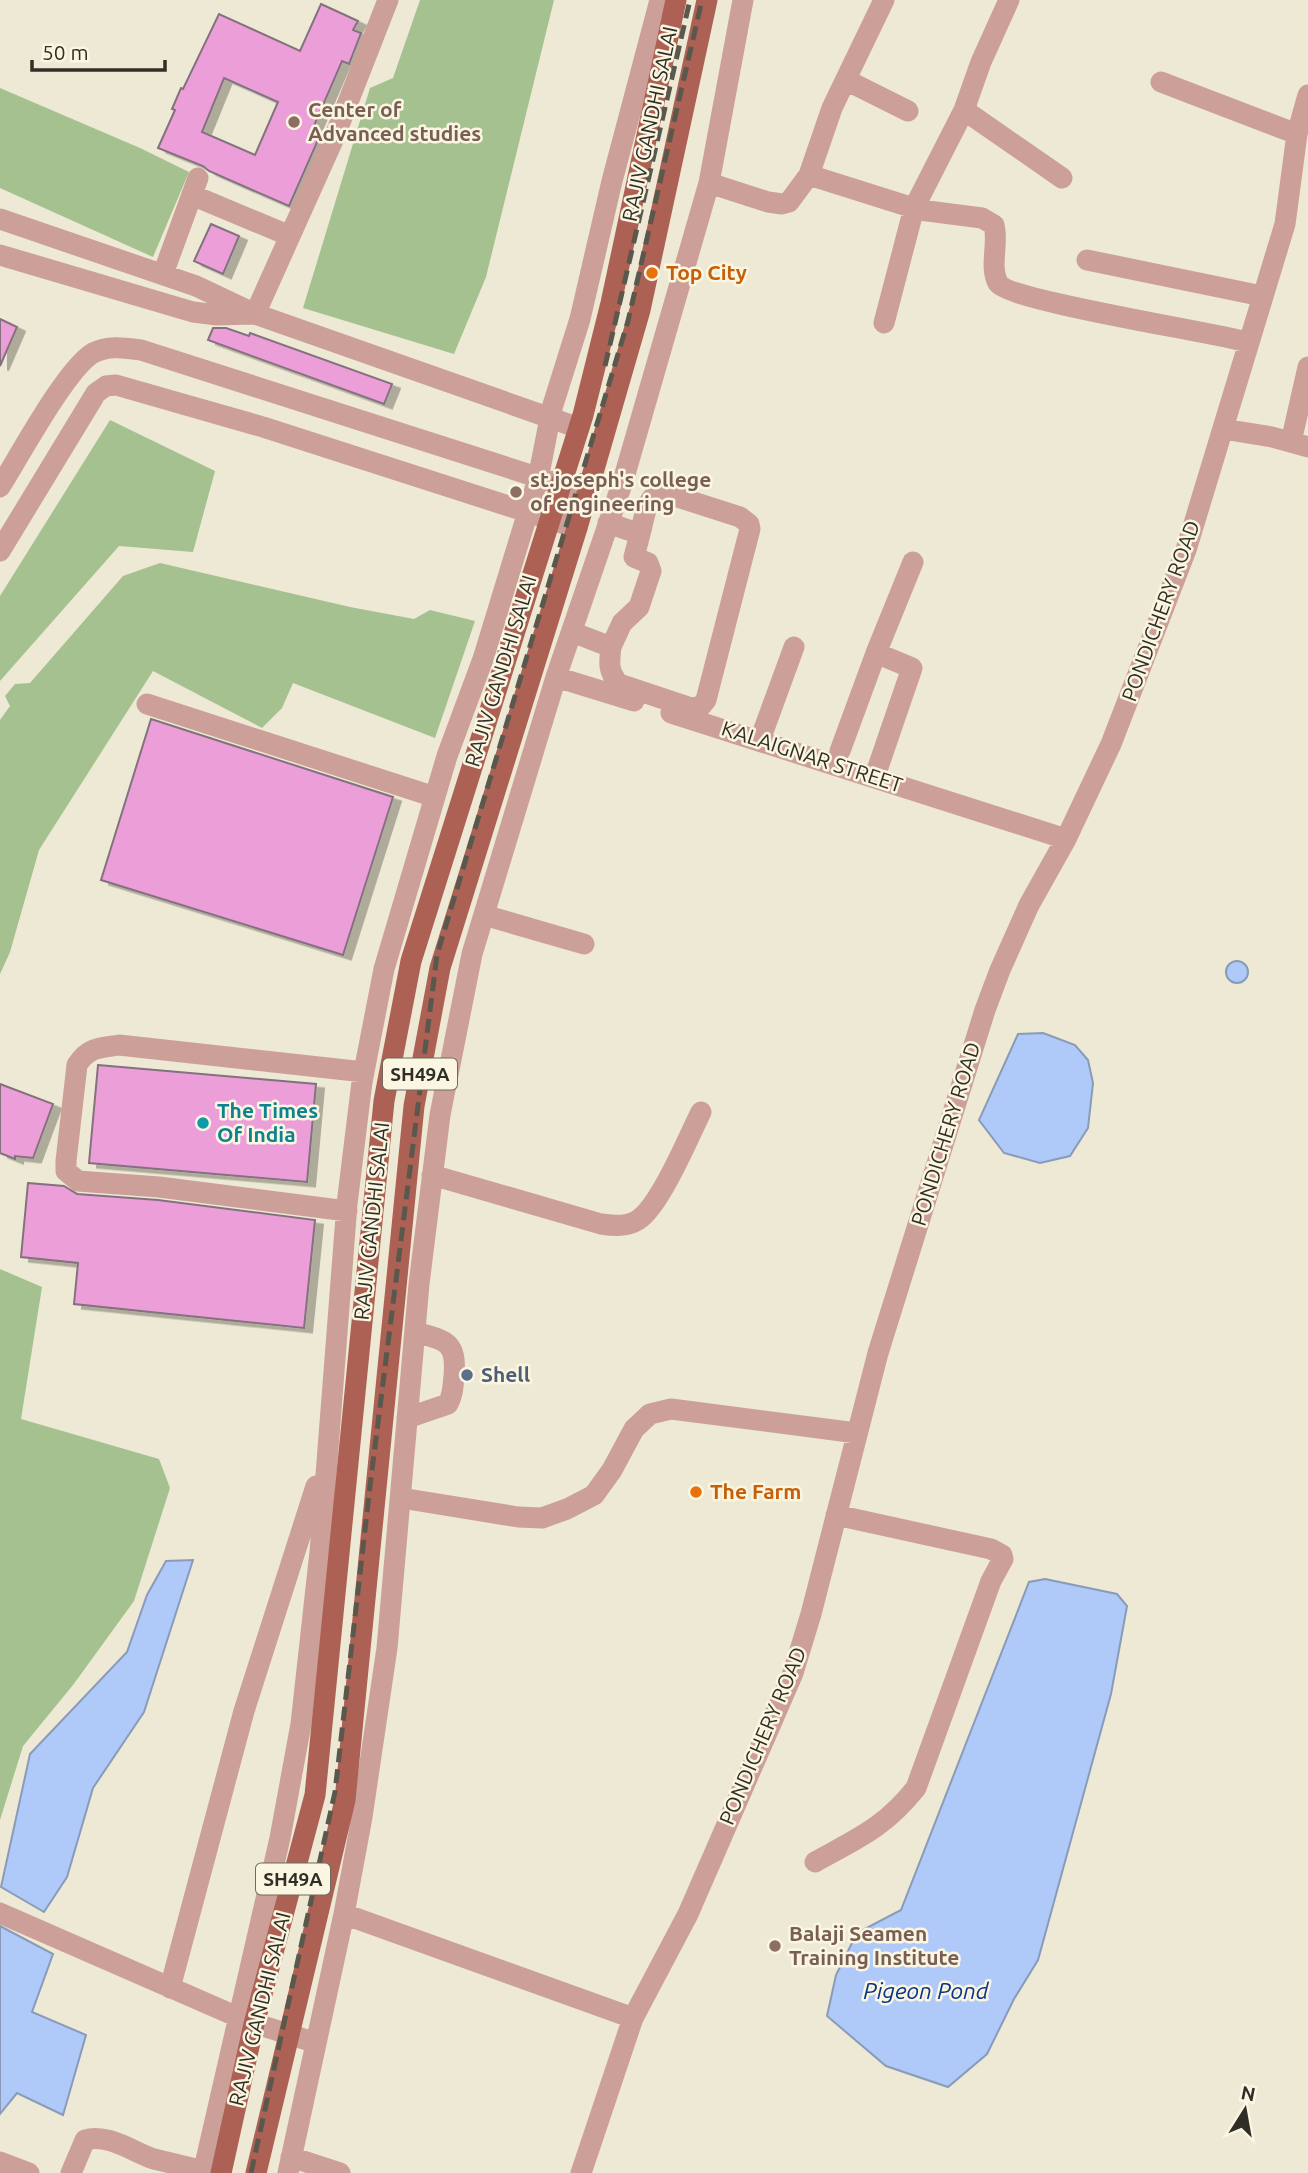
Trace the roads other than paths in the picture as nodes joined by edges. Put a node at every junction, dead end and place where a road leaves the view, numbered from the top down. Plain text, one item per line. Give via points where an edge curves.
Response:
1 (388, 0) edge
2 (660, 0) edge
3 (677, 0) edge
4 (707, 0) edge
5 (743, 0) edge
6 (884, 0) edge
7 (1009, 0) edge
8 (846, 80) junction
9 (1161, 82) dead end
10 (1308, 95) edge
11 (964, 110) junction
12 (908, 111) dead end
13 (1297, 134) junction
14 (809, 175) junction
15 (1062, 178) dead end
16 (709, 183) junction
17 (914, 208) junction
18 (0, 219) edge
19 (290, 236) junction
20 (0, 255) edge
21 (1087, 260) dead end
22 (163, 274) junction
23 (1262, 296) junction
24 (255, 314) junction
25 (884, 323) dead end
26 (1247, 342) junction
27 (1308, 367) edge
28 (344, 415) junction
29 (550, 418) junction
30 (579, 428) junction
31 (1223, 429) junction
32 (1299, 444) edge
33 (333, 449) junction
34 (538, 479) junction
35 (559, 485) junction
36 (0, 487) edge
37 (587, 492) junction
38 (538, 516) junction
39 (608, 523) junction
40 (577, 528) junction
41 (640, 534) junction
42 (0, 551) edge
43 (913, 562) dead end
44 (527, 589) junction
45 (555, 599) junction
46 (572, 632) junction
47 (611, 647) junction
48 (794, 647) dead end
49 (876, 653) junction
50 (556, 677) junction
51 (147, 704) dead end
52 (760, 740) junction
53 (840, 751) dead end
54 (874, 776) junction
55 (435, 797) junction
56 (1066, 839) junction
57 (484, 915) junction
58 (584, 944) dead end
59 (364, 1072) junction
60 (701, 1112) dead end
61 (432, 1175) junction
62 (347, 1210) junction
63 (415, 1332) junction
64 (407, 1418) junction
65 (857, 1433) junction
66 (328, 1449) junction
67 (401, 1498) junction
68 (836, 1515) junction
69 (327, 1580) junction
70 (815, 1862) dead end
71 (0, 1913) edge
72 (344, 1914) junction
73 (170, 1988) junction
74 (634, 2018) junction
75 (246, 2021) junction
76 (289, 2035) junction
77 (316, 2043) junction
78 (0, 2162) edge
79 (289, 2165) edge
80 (150, 2166) edge
81 (210, 2172) edge
82 (29, 2173) edge
83 (71, 2173) edge
84 (256, 2173) edge
85 (337, 2173) edge
86 (581, 2173) edge

1 - 19 street
2 - 29 street via 580,319
3 - 30 main road, RAJIV GANDHI SALAI / SH49A
4 - 37 main road, RAJIV GANDHI SALAI / SH49A via 640,310
5 - 16 street
6 - 8 street
7 - 11 street
8 - 12 street
8 - 14 street
9 - 13 street
10 - 13 street, PONDICHERY ROAD
11 - 15 street
11 - 17 street
13 - 23 street, PONDICHERY ROAD via 1284,224
14 - 16 street via 794,197 782,204
14 - 17 street
16 - 39 street
17 - 25 street
17 - 26 street via 982,218 994,225 997,281 1004,288
18 - 22 street
19 - 22 street via 195,186
19 - 24 street
20 - 24 street via 193,312
21 - 23 street
22 - 24 street
23 - 26 street, PONDICHERY ROAD
24 - 29 street
26 - 31 street, PONDICHERY ROAD
27 - 32 street
28 - 33 street
28 - 34 street
28 - 36 street via 141,350 114,346 93,353 76,369
29 - 30 street
29 - 34 street
30 - 35 main road, RAJIV GANDHI SALAI / SH49A
31 - 32 street
31 - 56 street, PONDICHERY ROAD via 1186,550 1142,669
33 - 38 street
33 - 42 street via 116,385 106,386 81,416
34 - 35 street
34 - 38 street
35 - 37 street
35 - 38 main road, RAJIV GANDHI SALAI / SH49A
37 - 40 main road, RAJIV GANDHI SALAI / SH49A
38 - 40 street
38 - 44 main road, RAJIV GANDHI SALAI / SH49A
38 - 55 street
39 - 41 street
39 - 46 street
40 - 45 main road, RAJIV GANDHI SALAI / SH49A
41 - 47 street via 634,557 648,563 651,571 639,607 622,623
41 - 47 street via 651,498 662,492 740,517 750,529 701,706 691,708 619,684 609,667
43 - 49 street
44 - 45 main road
44 - 69 main road, RAJIV GANDHI SALAI / SH49A via 411,961 384,1101
45 - 76 main road, RAJIV GANDHI SALAI / SH49A via 440,968 414,1106 345,1800
46 - 47 street
46 - 50 street
48 - 52 street
49 - 53 street
49 - 54 street via 912,668
50 - 52 street, KALAIGNAR STREET
50 - 57 street
51 - 55 street
52 - 54 street, KALAIGNAR STREET
54 - 56 street, KALAIGNAR STREET
55 - 59 street via 384,970
56 - 65 street, PONDICHERY ROAD via 1029,905 985,1010
57 - 58 street
57 - 61 street via 472,954
59 - 62 street
59 - 62 street via 119,1045 84,1054 77,1065 66,1171 78,1181
60 - 61 street via 652,1208 637,1221 619,1226
61 - 63 street
62 - 66 street
63 - 64 street
63 - 64 street via 442,1339 453,1349 453,1392 448,1404
64 - 67 street
65 - 67 street via 671,1409 650,1414 634,1429 594,1495 542,1518
65 - 68 street, PONDICHERY ROAD
66 - 69 street
66 - 73 street via 244,1712
67 - 72 street via 387,1648
68 - 70 street via 992,1549 1003,1559 990,1581 916,1788 877,1828
68 - 74 street, PONDICHERY ROAD via 793,1673 688,1914
69 - 75 main road, RAJIV GANDHI SALAI / SH49A via 315,1795
71 - 73 street
72 - 74 street
72 - 77 street
73 - 75 street
74 - 86 street, PONDICHERY ROAD
75 - 76 street
75 - 81 main road, RAJIV GANDHI SALAI / SH49A
76 - 77 street
76 - 84 main road, RAJIV GANDHI SALAI / SH49A
77 - 79 street
78 - 82 street
79 - 85 street
80 - 81 street
80 - 83 street via 107,2140 93,2137 85,2140

